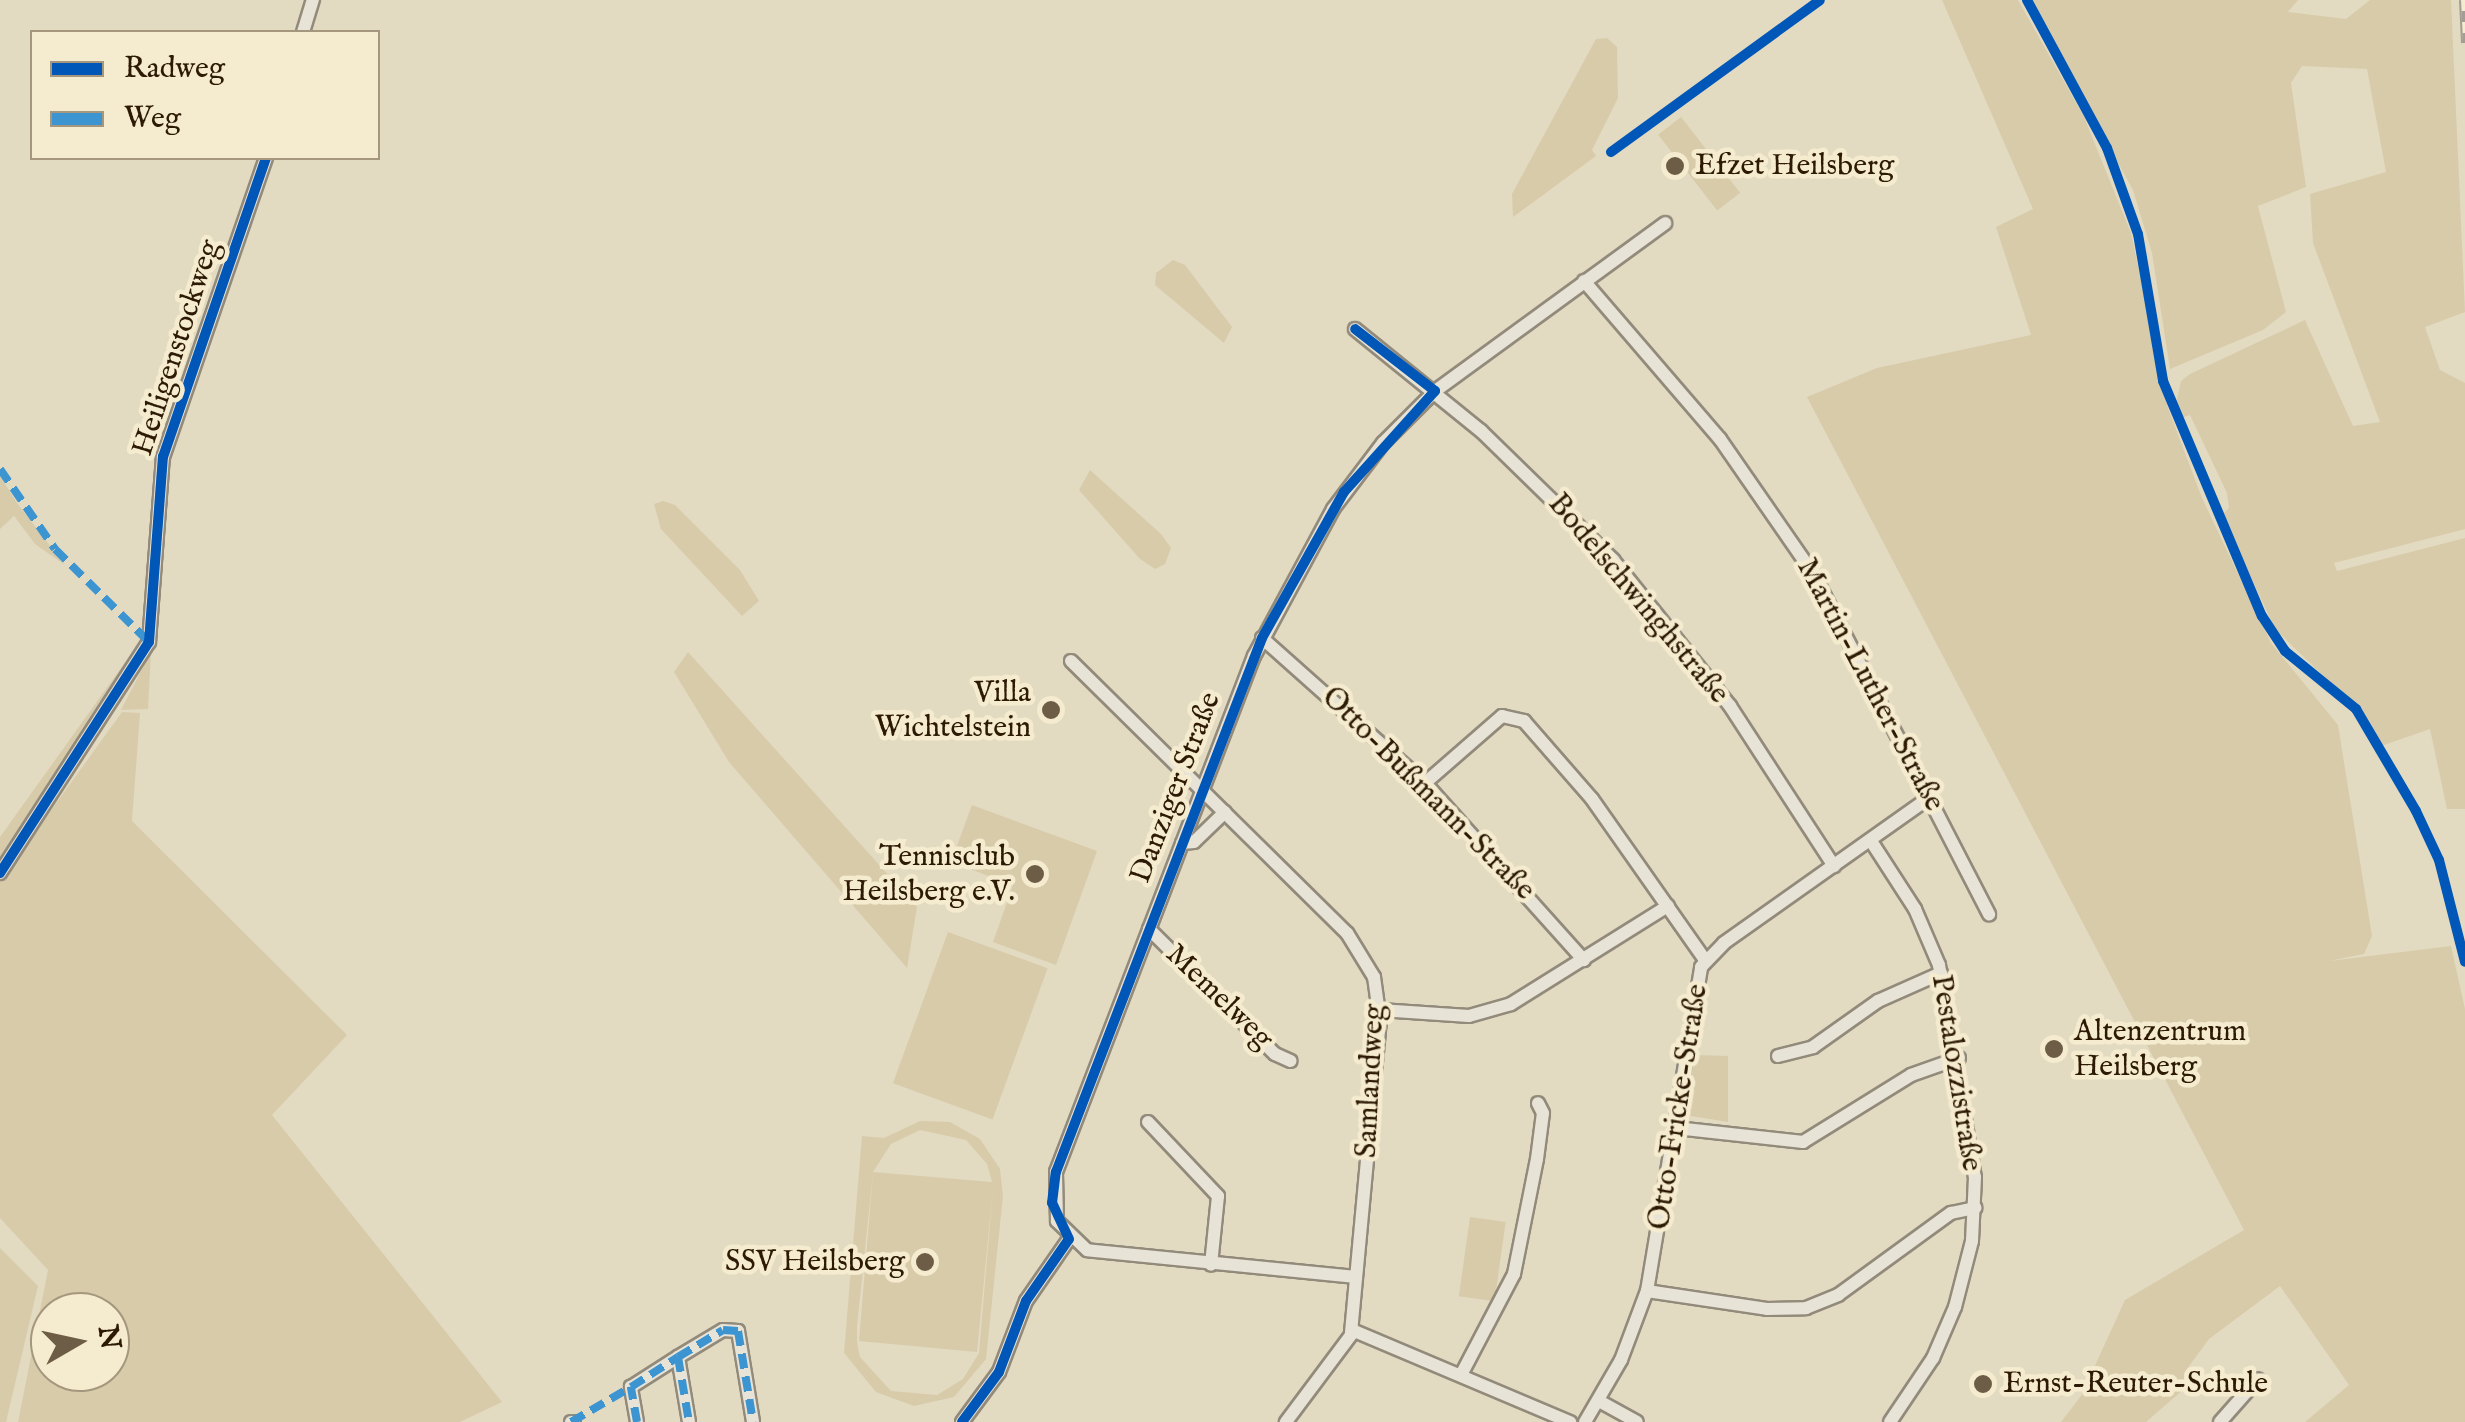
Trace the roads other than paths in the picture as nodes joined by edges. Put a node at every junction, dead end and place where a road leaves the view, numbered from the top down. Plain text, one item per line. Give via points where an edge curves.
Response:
1 (313, 0) edge
2 (304, 30) edge
3 (265, 160) edge
4 (1665, 223) dead end
5 (1584, 281) junction
6 (1355, 328) dead end
7 (1435, 391) junction
8 (1262, 638) junction
9 (1070, 660) dead end
10 (1425, 784) junction
11 (1202, 790) junction
12 (1929, 798) junction
13 (1225, 812) junction
14 (1872, 841) junction
15 (1182, 844) junction
16 (1834, 866) junction
17 (0, 874) edge
18 (1668, 906) junction
19 (1989, 914) dead end
20 (1149, 929) junction
21 (1584, 960) junction
22 (1705, 960) junction
23 (1941, 974) junction
24 (1380, 1010) junction
25 (1778, 1056) dead end
26 (1959, 1058) junction
27 (1292, 1061) dead end
28 (1538, 1103) dead end
29 (1148, 1122) dead end
30 (1676, 1128) junction
31 (1975, 1208) junction
32 (1069, 1239) junction
33 (1211, 1265) junction
34 (1356, 1277) junction
35 (1648, 1291) junction
36 (1352, 1330) junction
37 (678, 1357) junction
38 (1461, 1375) junction
39 (2258, 1379) dead end
40 (1599, 1400) junction
41 (637, 1422) edge
42 (689, 1422) edge
43 (753, 1422) edge
44 (962, 1422) edge
45 (1286, 1422) edge
46 (1570, 1422) edge
47 (1585, 1422) edge
48 (1637, 1422) edge
49 (1890, 1422) edge
50 (2220, 1422) edge

1 - 2 street
3 - 17 street, Heiligenstockweg via 162,457 149,642
4 - 5 street, Danziger Straße
5 - 7 street, Danziger Straße
5 - 12 street, Martin-Luther-Straße via 1696,408 1789,537 1862,662
6 - 7 street, Bodelschwinghstraße
7 - 8 street, Danziger Straße via 1344,492
7 - 16 street, Bodelschwinghstraße via 1567,511 1644,596 1744,726
8 - 10 street, Otto-Bußmann-Straße
8 - 11 street, Danziger Straße
9 - 11 street, Samlandweg
10 - 18 street via 1496,721 1517,717 1582,784
10 - 21 street, Otto-Bußmann-Straße
11 - 13 street, Samlandweg
11 - 15 street, Danziger Straße
12 - 14 street, Otto-Fricke-Straße
12 - 19 street, Martin-Luther-Straße
13 - 15 street via 1194,842
13 - 24 street, Samlandweg via 1356,944 1374,977
14 - 16 street, Otto-Fricke-Straße
14 - 23 street, Pestalozzistraße via 1916,909
15 - 20 street, Danziger Straße
16 - 22 street, Otto-Fricke-Straße
18 - 21 street
18 - 22 street
20 - 27 street, Memelweg via 1275,1054
20 - 32 street, Danziger Straße via 1056,1172 1052,1203
21 - 24 street via 1526,997 1478,1014
22 - 30 street, Otto-Fricke-Straße
23 - 25 street via 1886,996 1813,1048
23 - 26 street, Pestalozzistraße
24 - 34 street, Samlandweg
26 - 30 street via 1921,1070 1802,1142
26 - 31 street, Pestalozzistraße
28 - 38 street via 1539,1144 1514,1274 1493,1325
29 - 33 street via 1218,1196
30 - 35 street, Otto-Fricke-Straße
31 - 35 street via 1950,1212 1832,1298 1806,1308 1767,1309
31 - 49 street, Pestalozzistraße via 1970,1255 1950,1320
32 - 33 street via 1103,1255
32 - 44 street via 1020,1314 1006,1358
33 - 34 street
34 - 36 street, Samlandweg
35 - 40 street, Otto-Fricke-Straße
36 - 38 street
36 - 45 street, Samlandweg
37 - 41 street via 632,1387
37 - 42 street
37 - 43 street via 723,1330 738,1331
38 - 46 street
39 - 50 street
40 - 47 street, Otto-Fricke-Straße
40 - 48 street

